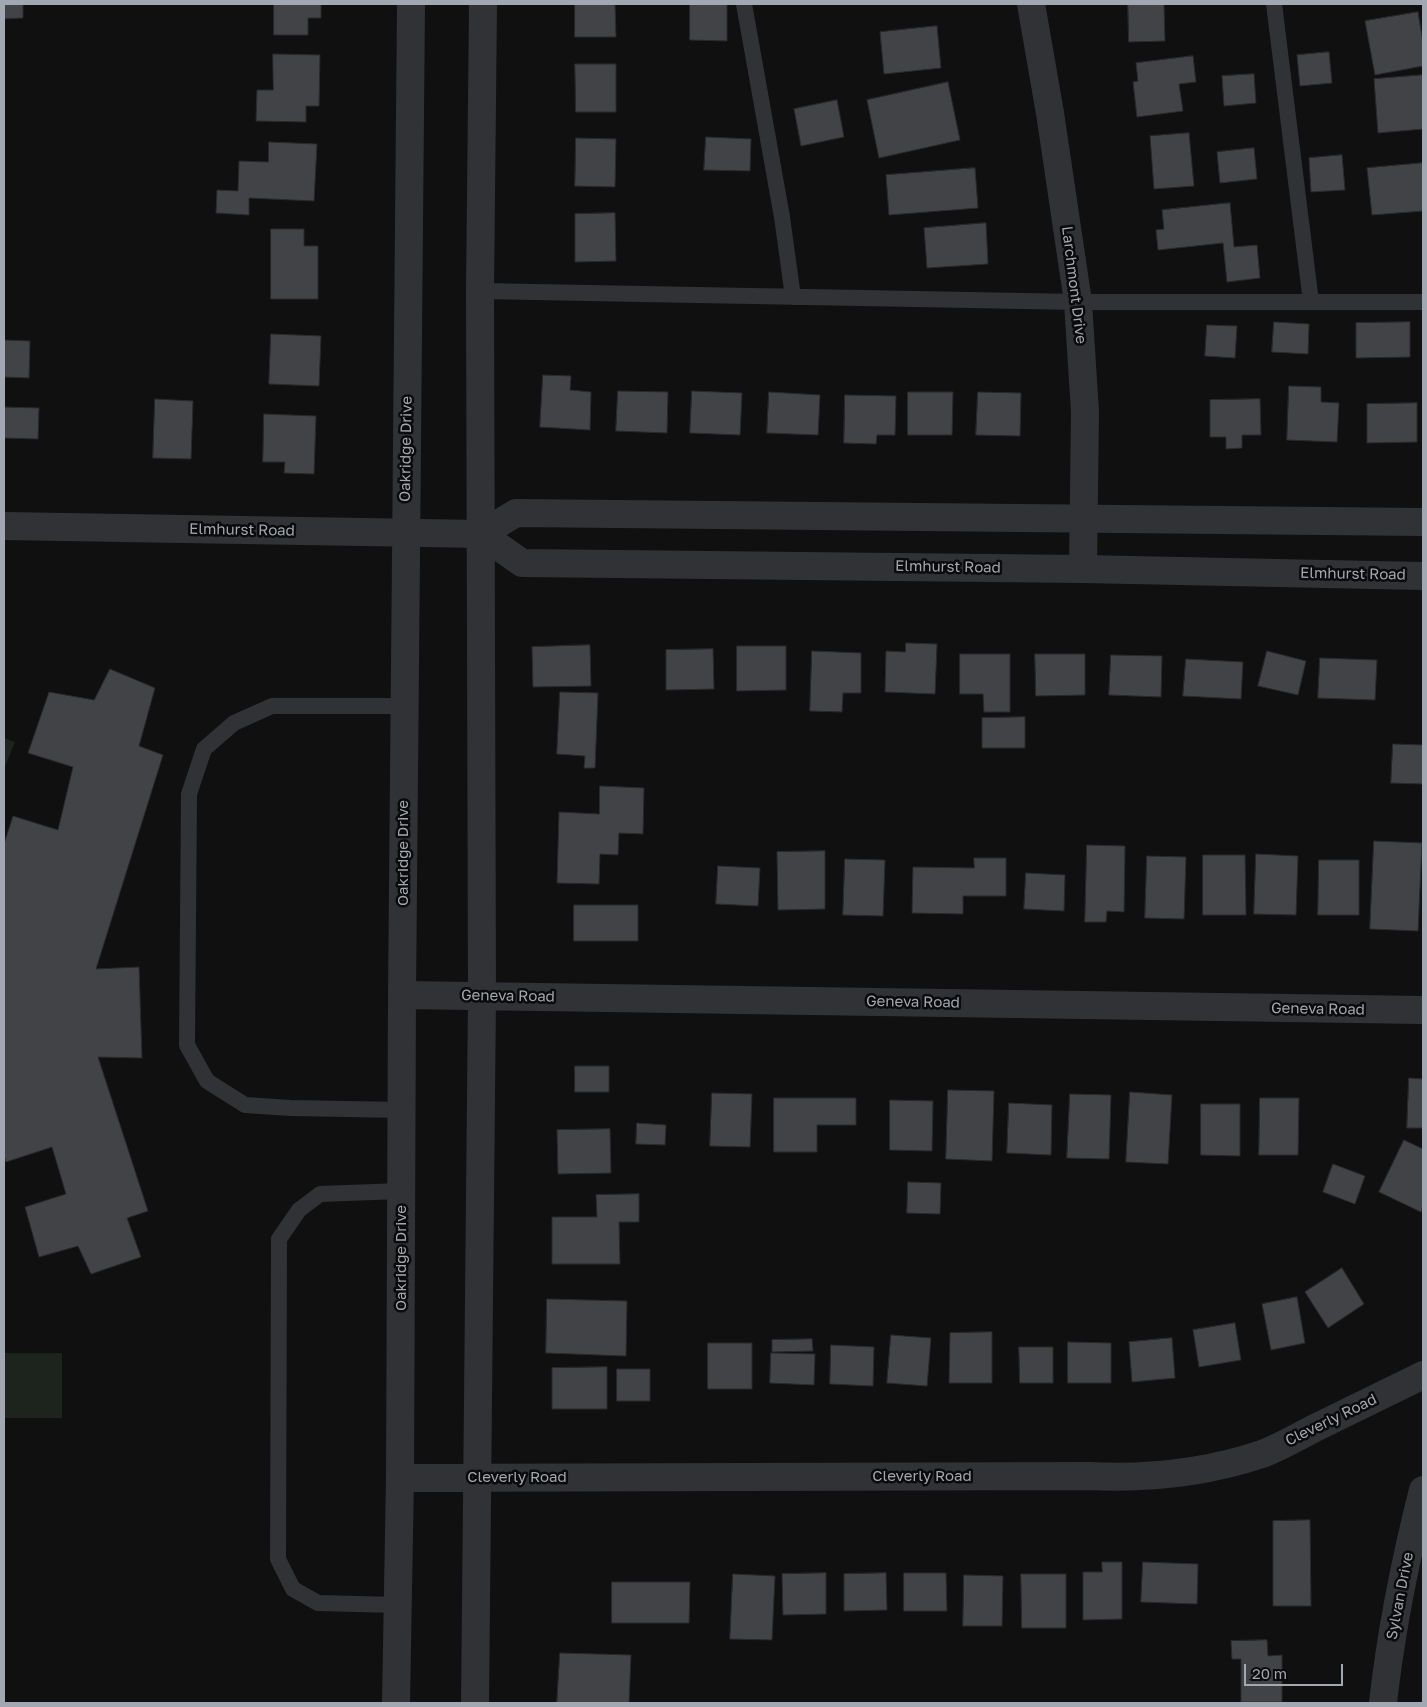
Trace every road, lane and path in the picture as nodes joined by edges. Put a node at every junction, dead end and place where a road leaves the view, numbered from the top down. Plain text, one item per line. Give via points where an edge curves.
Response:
1 (411, 4) edge
2 (484, 4) edge
3 (744, 4) edge
4 (1031, 4) edge
5 (1274, 4) edge
6 (480, 291) junction
7 (793, 297) junction
8 (1078, 302) junction
9 (1311, 302) junction
10 (1423, 302) edge
11 (1084, 519) junction
12 (1423, 522) edge
13 (4, 526) edge
14 (406, 534) junction
15 (481, 534) junction
16 (1083, 569) junction
17 (1423, 576) edge
18 (404, 706) junction
19 (402, 995) junction
20 (482, 995) junction
21 (1423, 1010) edge
22 (402, 1110) junction
23 (401, 1191) junction
24 (1423, 1375) edge
25 (478, 1477) junction
26 (400, 1478) junction
27 (1423, 1490) edge
28 (397, 1605) junction
29 (396, 1703) edge
30 (475, 1703) edge
31 (1383, 1703) edge

1 - 14 street, Oakridge Drive
2 - 6 street
3 - 7 lane
4 - 8 street, Larchmont Drive
5 - 9 lane
6 - 7 lane
6 - 15 street
7 - 8 lane
8 - 9 lane
8 - 11 street, Larchmont Drive via 1085,412
9 - 10 lane
11 - 12 street
11 - 15 street via 516,513
11 - 16 street, Larchmont Drive
13 - 14 street, Elmhurst Road
14 - 15 street, Elmhurst Road
14 - 18 street, Oakridge Drive
15 - 16 street, Elmhurst Road via 522,562
15 - 20 street
16 - 17 street, Elmhurst Road
18 - 19 street, Oakridge Drive
18 - 22 lane via 272,706 234,723 204,749 189,794 187,1036 187,1045 207,1081 245,1105
19 - 20 street, Geneva Road
19 - 22 street, Oakridge Drive
20 - 21 street, Geneva Road
20 - 25 street
22 - 23 street, Oakridge Drive
23 - 26 street, Oakridge Drive
23 - 28 lane via 320,1194 300,1210 279,1239 278,1559 293,1589 318,1603
24 - 25 street, Cleverly Road via 1264,1453 1196,1471 1162,1476
25 - 26 street, Cleverly Road
25 - 30 street
26 - 28 street, Oakridge Drive
27 - 31 street, Sylvan Drive via 1390,1642
28 - 29 street, Oakridge Drive

